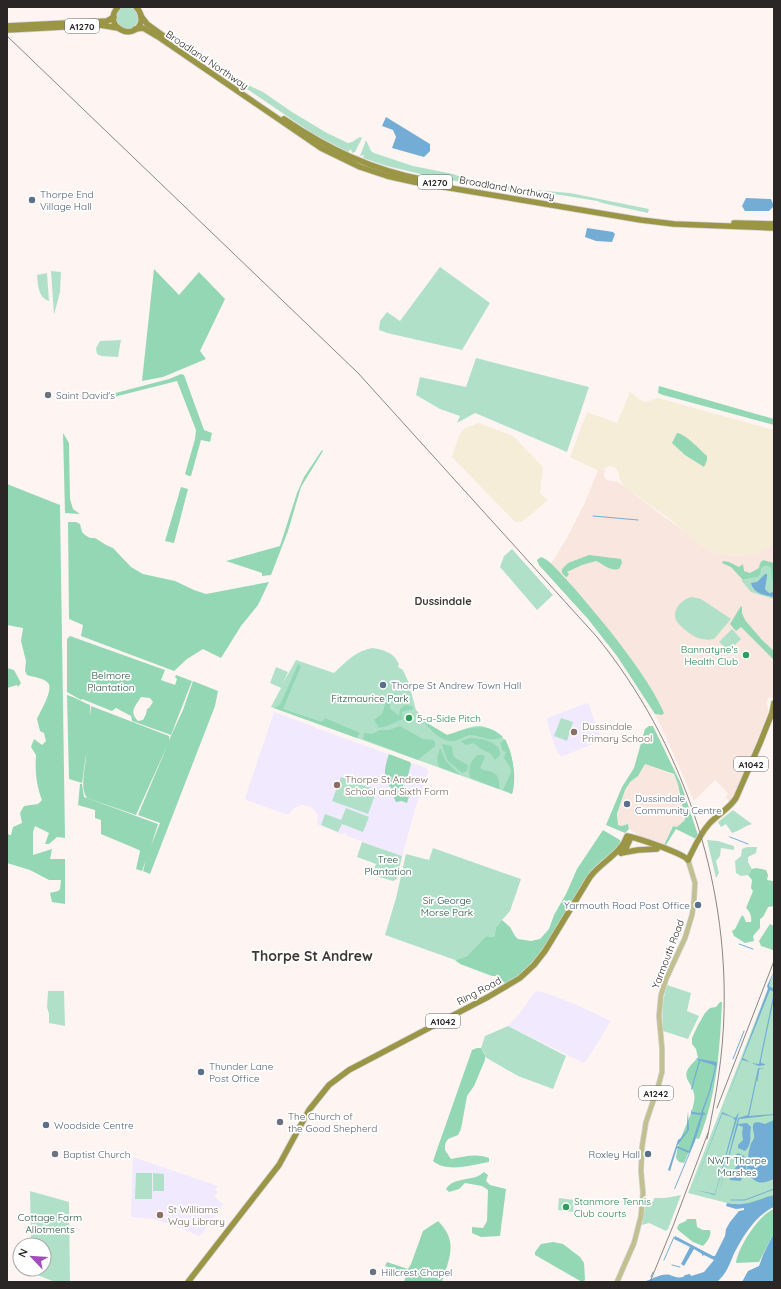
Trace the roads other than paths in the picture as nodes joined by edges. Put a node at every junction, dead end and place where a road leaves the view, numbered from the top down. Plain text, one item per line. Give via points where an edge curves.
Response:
1 (118, 7) edge
2 (136, 7) edge
3 (141, 16) junction
4 (114, 17) junction
5 (7, 26) edge
6 (45, 26) junction
7 (118, 28) junction
8 (7, 30) edge
9 (135, 30) junction
10 (774, 224) edge
11 (774, 228) edge
12 (774, 708) edge
13 (774, 716) edge
14 (768, 722) junction
15 (629, 838) junction
16 (657, 849) junction
17 (621, 854) junction
18 (612, 856) junction
19 (607, 860) junction
20 (688, 860) junction
21 (188, 1282) edge
22 (616, 1282) edge

1 - 4 highway
2 - 3 highway, Broadland Northway
3 - 9 highway via 140,24
3 - 10 highway, Broadland Northway / A1270 via 153,29 300,129 345,155 382,169 424,180 644,216 693,222
4 - 6 highway, A1270 via 107,21
4 - 7 highway
5 - 6 highway, A1270
6 - 7 highway, A1270 via 100,25
6 - 8 highway, A1270
7 - 9 highway, Broadland Northway via 125,31
9 - 11 highway, Broadland Northway / A1270 via 143,28 160,38 321,148 360,167 387,176 641,220 688,225
12 - 14 highway, A1042
13 - 14 highway, A1042
14 - 20 highway, A1042 via 736,798 706,828
15 - 16 highway, A1042
15 - 17 highway
15 - 18 highway, Ring Road / A1042
15 - 18 highway, A1042 via 624,847
15 - 20 highway via 686,857
16 - 17 highway, A1042
16 - 20 highway, A1042
17 - 19 highway, Ring Road / A1042
18 - 19 highway, Ring Road / A1042
19 - 21 highway, Ring Road / A1042 via 590,877 546,951 523,976 488,998 346,1072 323,1091 279,1165
20 - 22 main road, Yarmouth Road / A1242 via 695,883 694,905 685,938 661,995 659,1016 662,1072 646,1122 642,1147 641,1216 634,1243

